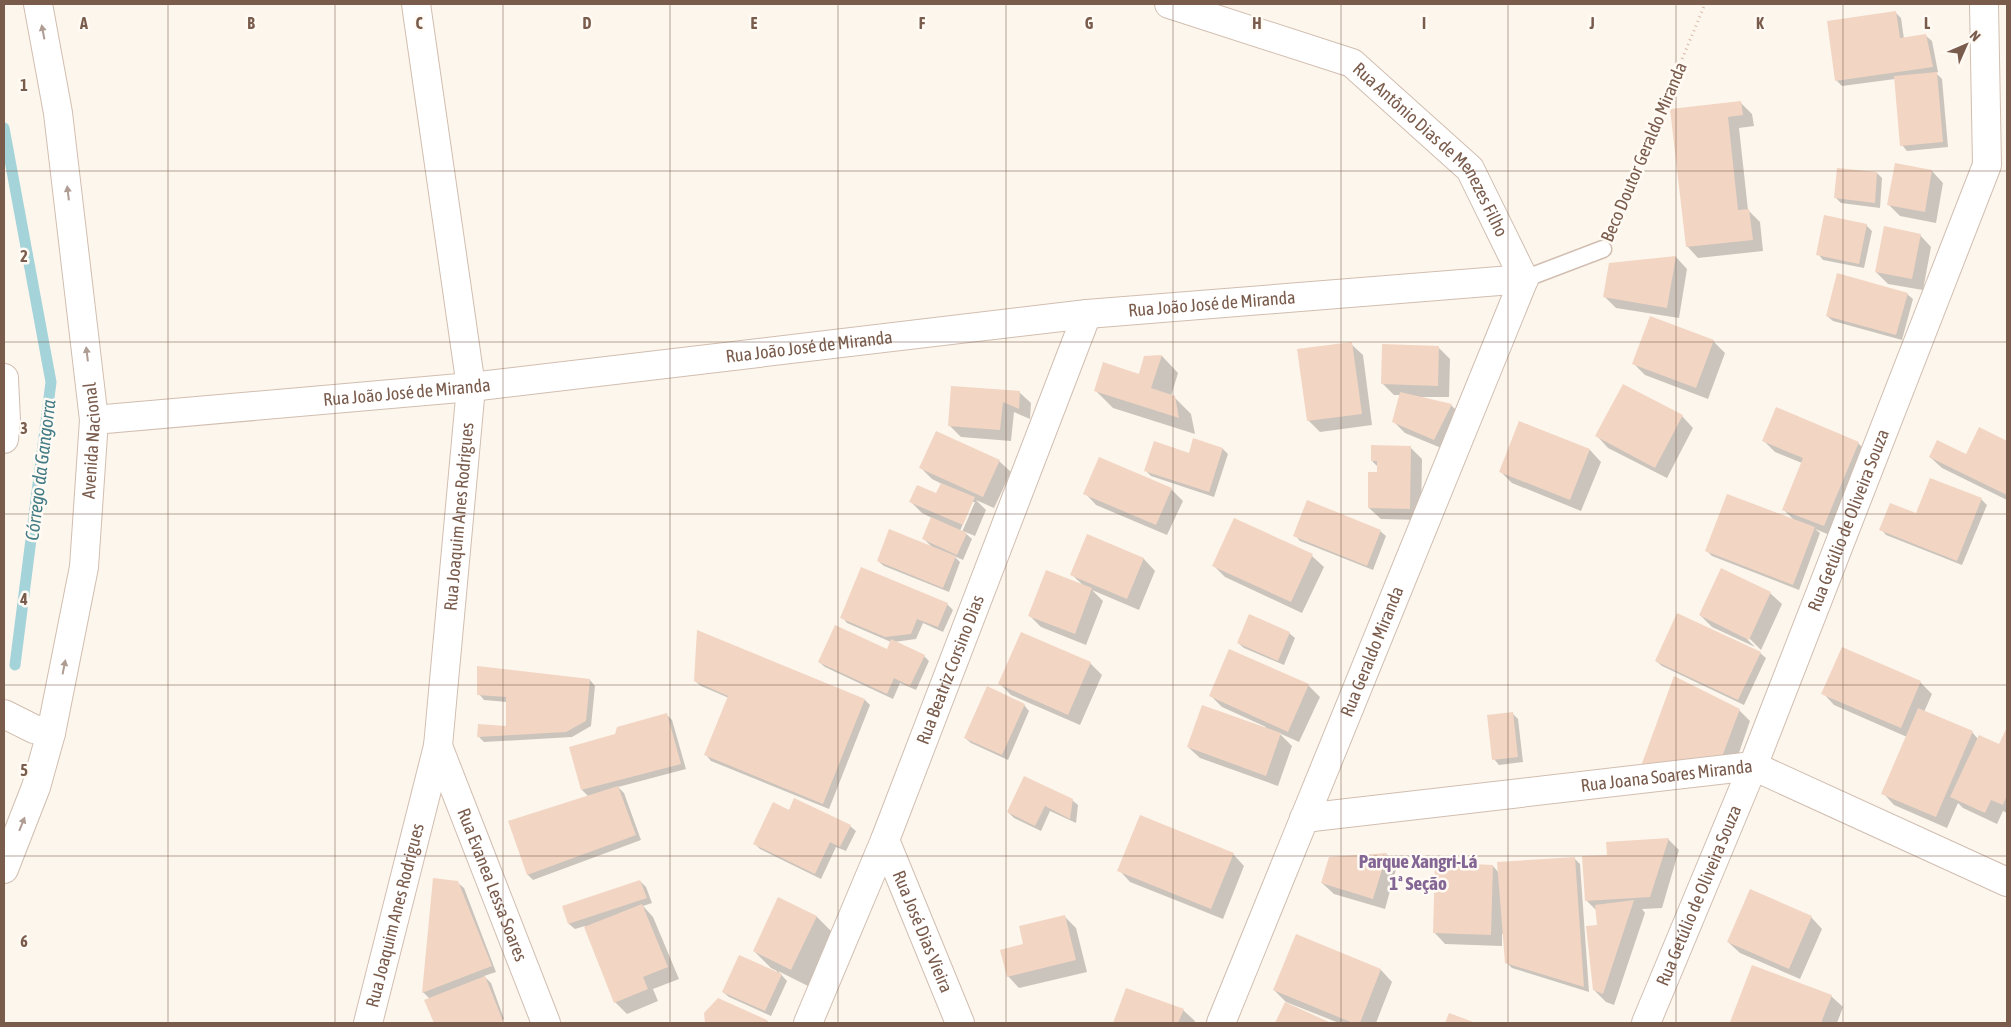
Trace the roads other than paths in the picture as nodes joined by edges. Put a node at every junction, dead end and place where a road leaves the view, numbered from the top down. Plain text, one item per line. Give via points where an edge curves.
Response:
1 (38, 4) edge
2 (416, 4) edge
3 (1169, 4) edge
4 (1984, 4) edge
5 (1604, 249) road end
6 (1524, 279) junction
7 (1087, 314) junction
8 (4, 378) edge
9 (471, 387) junction
10 (94, 420) junction
11 (4, 439) edge
12 (4, 714) edge
13 (42, 731) junction
14 (438, 746) junction
15 (1753, 766) junction
16 (1304, 818) junction
17 (886, 840) junction
18 (4, 869) edge
19 (2007, 882) edge
20 (368, 1023) edge
21 (546, 1023) edge
22 (808, 1023) edge
23 (960, 1023) edge
24 (1221, 1023) edge
25 (1646, 1023) edge

10 -> 1 street, Avenida Nacional via 58,113
2 - 9 street, Rua Joaquim Anes Rodrigues
3 - 6 street, Rua Antônio Dias de Menezes Filho via 1352,63 1470,169
4 - 15 street, Rua Getúlio de Oliveira Souza via 1987,165
5 - 6 lane, Beco Doutor Geraldo Miranda
6 - 7 street, Rua João José de Miranda
6 - 16 street, Rua Geraldo Miranda
7 - 9 street, Rua João José de Miranda
7 - 17 street, Rua Beatriz Corsino Dias
8 - 11 street
9 - 10 street, Rua João José de Miranda
9 - 14 street, Rua Joaquim Anes Rodrigues
13 -> 10 street, Avenida Nacional via 84,567
12 - 13 street
18 -> 13 street, Avenida Nacional via 36,787
14 - 20 street, Rua Joaquim Anes Rodrigues
14 - 21 street, Rua Evanea Lessa Soares
15 - 16 street, Rua Joana Soares Miranda
15 - 19 street, Rua Joana Soares Miranda
15 - 25 street, Rua Getúlio de Oliveira Souza
16 - 24 street, Rua Geraldo Miranda
17 - 22 street, Rua Beatriz Corsino Dias
17 - 23 street, Rua José Dias Vieira

